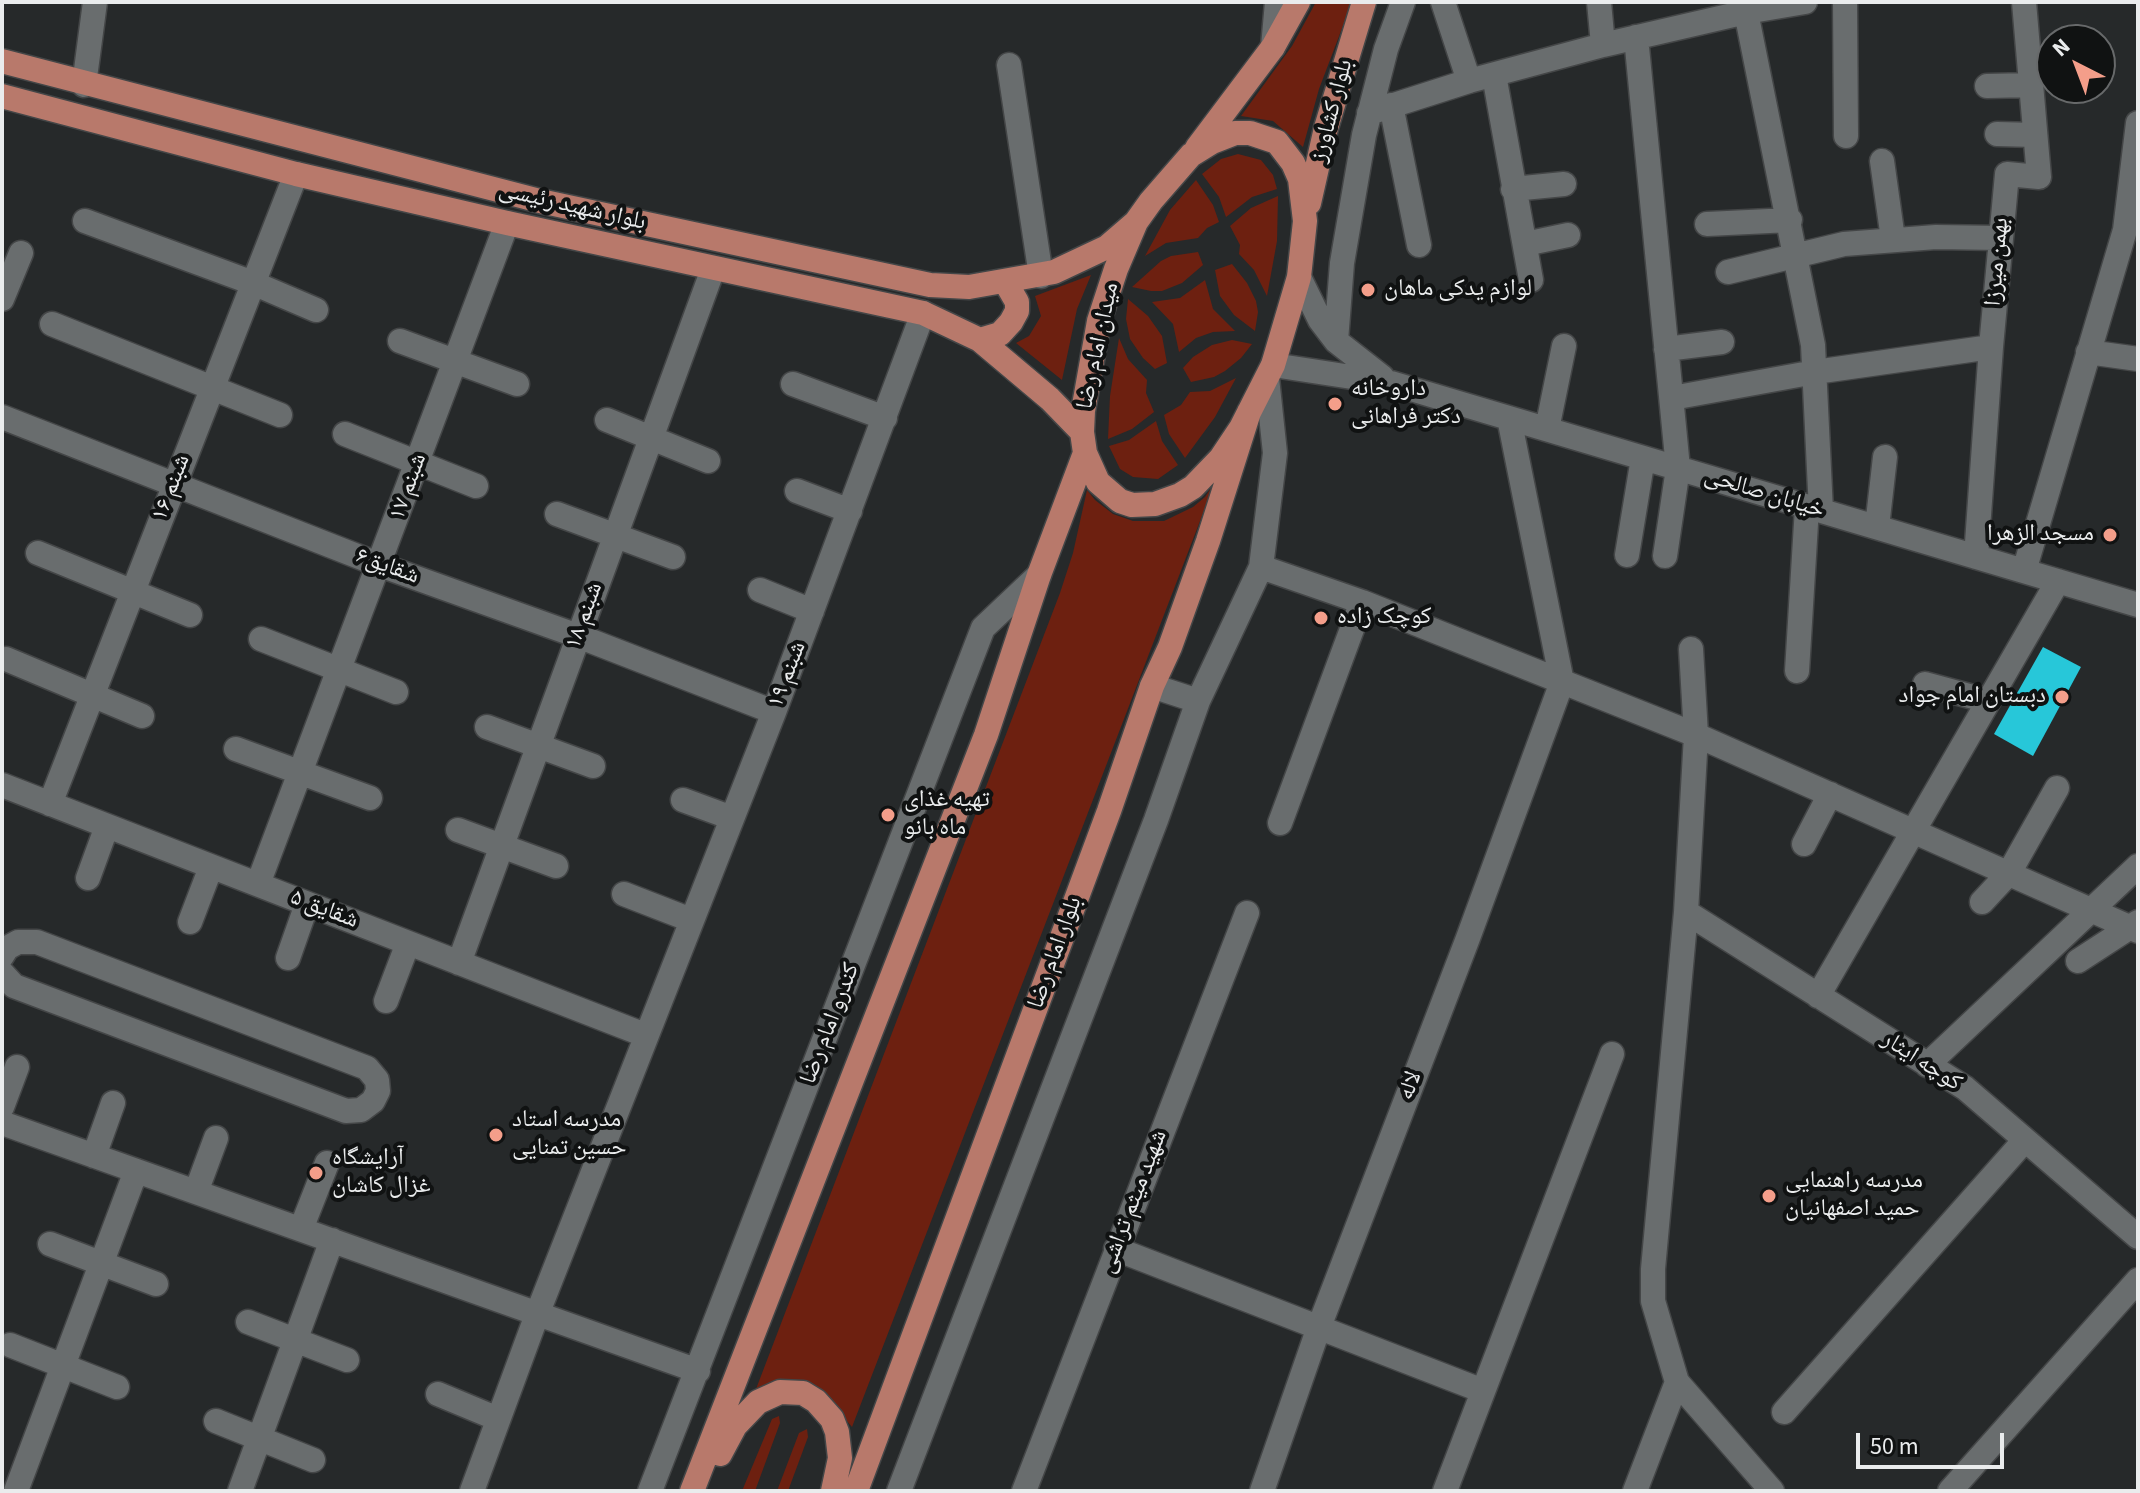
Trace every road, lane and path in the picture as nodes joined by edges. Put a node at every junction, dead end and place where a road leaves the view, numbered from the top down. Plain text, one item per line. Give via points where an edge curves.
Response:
1 (95, 2) edge
2 (1277, 2) edge
3 (1298, 2) edge
4 (1364, 2) edge
5 (1403, 2) edge
6 (1443, 2) edge
7 (1599, 2) edge
8 (1805, 2) edge
9 (1845, 2) edge
10 (2024, 2) edge
11 (1780, 4) edge
12 (1746, 12) junction
13 (1636, 37) junction
14 (1603, 45) junction
15 (1273, 47) junction
16 (2, 61) edge
17 (1009, 65) dead end
18 (1494, 75) junction
19 (1469, 81) junction
20 (84, 85) junction
21 (2031, 85) junction
22 (1987, 86) dead end
23 (2, 96) edge
24 (1380, 109) junction
25 (2138, 123) edge
26 (1997, 134) dead end
27 (2035, 135) junction
28 (1846, 136) dead end
29 (1191, 155) junction
30 (1882, 161) dead end
31 (296, 174) junction
32 (1564, 184) dead end
33 (1513, 189) junction
34 (1790, 220) junction
35 (85, 221) dead end
36 (1305, 221) junction
37 (1136, 222) junction
38 (507, 223) junction
39 (1707, 224) dead end
40 (1568, 235) dead end
41 (2001, 238) junction
42 (1893, 239) junction
43 (1525, 244) junction
44 (1419, 245) dead end
45 (21, 253) dead end
46 (1796, 255) junction
47 (713, 269) junction
48 (1728, 272) dead end
49 (1041, 276) junction
50 (1299, 277) junction
51 (1531, 280) dead end
52 (253, 283) junction
53 (1006, 283) junction
54 (2, 299) edge
55 (316, 310) dead end
56 (923, 313) junction
57 (52, 324) dead end
58 (980, 340) junction
59 (400, 341) dead end
60 (1336, 341) junction
61 (1722, 342) dead end
62 (1564, 346) dead end
63 (1991, 347) junction
64 (1666, 349) junction
65 (2088, 352) junction
66 (2138, 359) edge
67 (456, 361) junction
68 (1270, 372) junction
69 (1815, 372) junction
70 (1391, 383) junction
71 (517, 384) dead end
72 (793, 384) dead end
73 (212, 387) junction
74 (1672, 398) junction
75 (1249, 412) junction
76 (280, 415) dead end
77 (2, 417) edge
78 (885, 418) junction
79 (1509, 418) junction
80 (607, 420) dead end
81 (1547, 429) junction
82 (345, 434) dead end
83 (651, 438) junction
84 (1083, 442) junction
85 (1885, 457) dead end
86 (1643, 458) junction
87 (708, 461) dead end
88 (418, 462) junction
89 (1678, 468) junction
90 (173, 485) junction
91 (476, 486) dead end
92 (797, 491) dead end
93 (1814, 509) junction
94 (850, 511) junction
95 (557, 514) dead end
96 (1877, 527) junction
97 (615, 537) junction
98 (38, 553) dead end
99 (1627, 555) dead end
100 (1665, 556) dead end
101 (673, 557) dead end
102 (1976, 557) junction
103 (380, 565) junction
104 (1261, 567) junction
105 (2024, 571) junction
106 (1039, 575) junction
107 (2058, 581) junction
108 (760, 590) dead end
109 (132, 591) junction
110 (1362, 602) junction
111 (2138, 605) edge
112 (812, 611) junction
113 (190, 615) dead end
114 (578, 636) junction
115 (261, 639) dead end
116 (1691, 649) dead end
117 (6, 659) dead end
118 (339, 670) junction
119 (1797, 671) dead end
120 (1562, 682) junction
121 (1925, 684) dead end
122 (1152, 686) junction
123 (396, 692) dead end
124 (92, 695) junction
125 (1198, 701) junction
126 (1988, 701) junction
127 (774, 712) junction
128 (142, 716) dead end
129 (487, 727) dead end
130 (1696, 735) junction
131 (537, 747) junction
132 (236, 749) dead end
133 (593, 766) dead end
134 (300, 773) junction
135 (2057, 788) dead end
136 (4, 794) edge
137 (1830, 794) junction
138 (370, 798) dead end
139 (683, 800) dead end
140 (50, 804) junction
141 (732, 818) junction
142 (1280, 823) dead end
143 (107, 826) junction
144 (458, 830) dead end
145 (1915, 832) junction
146 (1804, 844) dead end
147 (501, 847) junction
148 (556, 866) dead end
149 (2138, 866) edge
150 (211, 867) junction
151 (2009, 873) junction
152 (88, 878) dead end
153 (258, 884) junction
154 (624, 894) dead end
155 (1982, 902) dead end
156 (307, 904) junction
157 (2090, 911) junction
158 (1686, 912) junction
159 (1247, 913) dead end
160 (691, 920) junction
161 (190, 922) dead end
162 (2136, 927) edge
163 (408, 943) junction
164 (2, 956) edge
165 (288, 958) dead end
166 (2078, 961) dead end
167 (459, 963) junction
168 (2, 973) edge
169 (1818, 996) junction
170 (386, 1001) dead end
171 (645, 1035) junction
172 (1612, 1054) dead end
173 (1927, 1065) junction
174 (17, 1067) dead end
175 (113, 1103) dead end
176 (2, 1107) edge
177 (2, 1123) edge
178 (216, 1138) dead end
179 (2025, 1140) junction
180 (94, 1156) junction
181 (327, 1163) dead end
182 (136, 1171) junction
183 (196, 1192) junction
184 (301, 1229) junction
185 (2138, 1237) edge
186 (332, 1240) junction
187 (50, 1244) dead end
188 (1116, 1249) junction
189 (101, 1263) junction
190 (2138, 1280) edge
191 (156, 1284) dead end
192 (538, 1312) junction
193 (248, 1322) dead end
194 (1319, 1327) junction
195 (295, 1341) junction
196 (10, 1345) dead end
197 (347, 1360) dead end
198 (63, 1366) junction
199 (698, 1371) junction
200 (1677, 1382) junction
201 (117, 1387) dead end
202 (1483, 1391) junction
203 (438, 1394) dead end
204 (1784, 1412) dead end
205 (498, 1419) junction
206 (216, 1421) dead end
207 (259, 1438) junction
208 (313, 1460) dead end
209 (18, 1487) edge
210 (240, 1491) edge
211 (472, 1491) edge
212 (650, 1491) edge
213 (692, 1491) edge
214 (699, 1491) edge
215 (833, 1491) edge
216 (856, 1491) edge
217 (899, 1491) edge
218 (1024, 1491) edge
219 (1262, 1491) edge
220 (1445, 1491) edge
221 (1635, 1491) edge
222 (1772, 1491) edge
223 (1950, 1491) edge

1 - 20 street
2 - 15 street
3 - 15 main road
4 - 36 main road, بلوار کشاورز
5 - 24 street
6 - 19 street
7 - 14 street
8 - 11 street
9 - 28 street
10 - 21 street, بهمن میرزا
11 - 12 street
12 - 13 street
12 - 34 street
13 - 14 street
13 - 64 street
14 - 18 street
15 - 29 main road
16 - 20 main road, بلوار شهید رئیسی
17 - 49 street
18 - 19 street
18 - 33 street
19 - 24 street
20 - 53 main road, بلوار شهید رئیسی via 540,201 915,282 969,287
21 - 22 street
21 - 27 street, بهمن میرزا
23 - 31 main road, بلوار شهید رئیسی
24 - 44 street
24 - 60 street via 1342,263
25 - 65 street via 2125,230
26 - 27 street
27 - 41 street, بهمن میرزا via 2039,177 2007,174
29 - 36 main road, میدان امام رضا via 1235,133 1277,142 1300,179
29 - 37 main road, میدان امام رضا
30 - 42 street
31 - 38 main road, بلوار شهید رئیسی
31 - 52 street, شبنم ۱۶
32 - 33 street
33 - 43 street
34 - 39 street
34 - 46 street
35 - 52 street
36 - 50 main road, میدان امام رضا
37 - 49 main road, بلوار شهید رئیسی via 1107,247
37 - 84 main road, میدان امام رضا via 1099,321 1089,365
38 - 47 main road, بلوار شهید رئیسی
38 - 67 street, شبنم ۱۷
40 - 43 street
41 - 42 street
41 - 63 street, بهمن میرزا
42 - 46 street
43 - 51 street
45 - 54 street
46 - 48 street
46 - 69 street
47 - 56 main road, بلوار شهید رئیسی
47 - 83 street, شبنم ۱۸
49 - 53 main road, بلوار شهید رئیسی
50 - 60 street
50 - 68 main road, میدان امام رضا
52 - 55 street
52 - 73 street, شبنم ۱۶
53 - 58 main road via 1017,311 1000,334
56 - 58 main road, بلوار شهید رئیسی
56 - 78 street, شبنم ۱۹
57 - 73 street
58 - 84 main road, بلوار شهید رئیسی via 1050,399
59 - 67 street
60 - 70 street
61 - 64 street
62 - 81 street
63 - 69 street
63 - 102 street, بهمن میرزا
64 - 74 street
65 - 66 street
65 - 105 street
67 - 71 street
67 - 88 street, شبنم ۱۷
68 - 70 street
68 - 75 main road, میدان امام رضا
68 - 104 street via 1275,453
69 - 74 street
69 - 93 street
70 - 79 street, خیابان صالحی
72 - 78 street
73 - 76 street
73 - 90 street, شبنم ۱۶
74 - 89 street
75 - 84 main road, میدان امام رضا via 1208,473 1180,495 1155,504 1132,505 1108,491 1098,482
75 - 122 main road, بلوار امام رضا via 1208,541
77 - 90 street, شقایق۶
78 - 94 street, شبنم ۱۹
79 - 81 street, خیابان صالحی
79 - 120 street
80 - 83 street
81 - 86 street, خیابان صالحی
82 - 88 street
83 - 87 street
83 - 97 street, شبنم ۱۸
84 - 106 main road
85 - 96 street
86 - 89 street, خیابان صالحی
86 - 99 street
88 - 91 street
88 - 103 street, شبنم ۱۷
89 - 93 street, خیابان صالحی
89 - 100 street
90 - 103 street, شقایق۶
90 - 109 street, شبنم ۱۶
92 - 94 street
93 - 96 street, خیابان صالحی
93 - 119 street
94 - 112 street, شبنم ۱۹
95 - 97 street
96 - 102 street, خیابان صالحی
97 - 101 street
97 - 114 street, شبنم ۱۸
98 - 109 street
102 - 105 street, خیابان صالحی
103 - 114 street, شقایق۶
103 - 118 street, شبنم ۱۷
104 - 110 street
104 - 125 street
105 - 107 street, خیابان صالحی
106 - 199 street, کندرو امام رضا via 983,628
106 - 213 main road via 986,735
107 - 111 street, خیابان صالحی
107 - 126 street
108 - 112 street
109 - 113 street
109 - 124 street, شبنم ۱۶
110 - 120 street
110 - 142 street
112 - 127 street, شبنم ۱۹
114 - 127 street, شقایق۶
114 - 131 street, شبنم ۱۸
115 - 118 street
116 - 130 street
117 - 124 street
118 - 123 street
118 - 134 street, شبنم ۱۷
120 - 130 street
120 - 194 street, لاله
121 - 126 street
122 - 125 street
122 - 216 main road, بلوار امام رضا
124 - 128 street
124 - 140 street, شبنم ۱۶
125 - 217 street
126 - 145 street
127 - 141 street, شبنم ۱۹
129 - 131 street
130 - 137 street
130 - 158 street
131 - 133 street
131 - 147 street, شبنم ۱۸
132 - 134 street
134 - 138 street
134 - 153 street, شبنم ۱۷
135 - 151 street
136 - 140 street, شقایق ۵
137 - 145 street
137 - 146 street
139 - 141 street
140 - 143 street, شقایق ۵
141 - 160 street, شبنم ۱۹
143 - 150 street, شقایق ۵
143 - 152 street
144 - 147 street
145 - 151 street
145 - 169 street
147 - 148 street
147 - 167 street, شبنم ۱۸
149 - 157 street
150 - 153 street, شقایق ۵
150 - 161 street
151 - 155 street
151 - 157 street
153 - 156 street, شقایق ۵
154 - 160 street
156 - 163 street, شقایق ۵
156 - 165 street
157 - 162 street
157 - 173 street
158 - 169 street, کوچه ایثار
158 - 200 street via 1653,1269 1653,1301
159 - 188 street, شهید میثم تراشی
160 - 171 street, شبنم ۱۹
162 - 166 street
163 - 167 street, شقایق ۵
163 - 170 street
164 - 168 street via 18,942 37,942 367,1068 378,1091 361,1110 346,1111 14,986
167 - 171 street, شقایق ۵
169 - 173 street, کوچه ایثار
171 - 192 street, شبنم ۱۹
172 - 202 street
173 - 179 street, کوچه ایثار via 1965,1088
174 - 176 street
175 - 180 street
177 - 180 street
178 - 183 street
179 - 185 street, کوچه ایثار
179 - 204 street
180 - 182 street
181 - 184 street
182 - 183 street
182 - 189 street
183 - 184 street
184 - 186 street
186 - 192 street
186 - 195 street
187 - 189 street
188 - 194 street
188 - 218 street, شهید میثم تراشی
189 - 191 street
189 - 198 street
190 - 223 street
192 - 199 street
192 - 205 street, شبنم ۱۹
193 - 195 street
194 - 202 street
194 - 219 street, لاله
195 - 197 street
195 - 207 street
196 - 198 street
198 - 201 street
198 - 209 street
199 - 212 street, کندرو امام رضا
200 - 221 street
200 - 222 street
202 - 220 street
203 - 205 street
205 - 211 street, شبنم ۱۹
206 - 207 street
207 - 208 street
207 - 210 street
214 - 215 main road via 746,1411 771,1395 791,1392 816,1401 832,1419 840,1458

